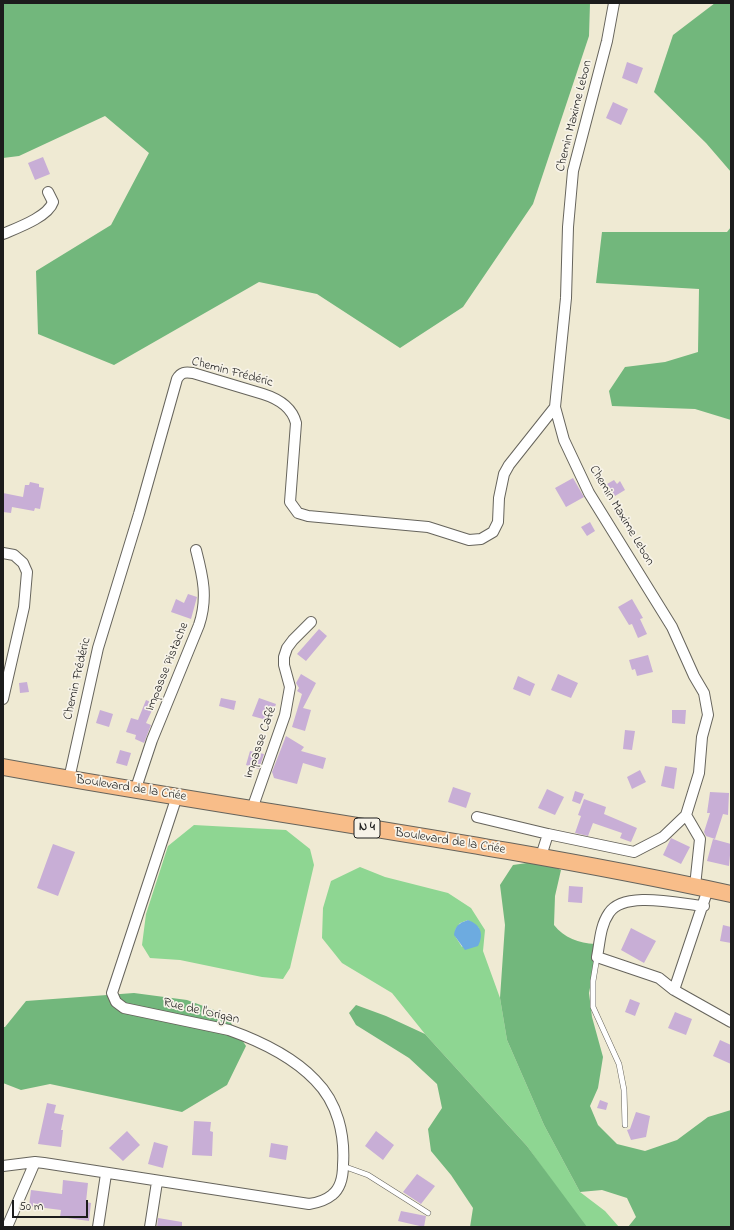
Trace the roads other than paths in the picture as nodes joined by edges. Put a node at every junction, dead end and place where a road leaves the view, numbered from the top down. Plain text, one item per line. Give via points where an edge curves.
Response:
1 (614, 3) edge
2 (48, 192) dead end
3 (3, 234) edge
4 (555, 407) junction
5 (196, 550) dead end
6 (3, 553) edge
7 (311, 622) dead end
8 (3, 697) edge
9 (3, 767) edge
10 (69, 779) junction
11 (135, 791) junction
12 (177, 796) junction
13 (252, 809) junction
14 (686, 815) junction
15 (477, 817) dead end
16 (548, 834) junction
17 (541, 856) junction
18 (702, 888) junction
19 (731, 894) edge
20 (704, 906) junction
21 (597, 957) junction
22 (674, 990) junction
23 (731, 1022) edge
24 (625, 1125) dead end
25 (35, 1162) junction
26 (3, 1166) edge
27 (343, 1166) junction
28 (106, 1174) junction
29 (157, 1182) junction
30 (428, 1214) dead end
31 (7, 1227) edge
32 (98, 1227) edge
33 (150, 1227) edge

1 - 4 street, Chemin Maxime Lebon via 607,41 573,171 566,298
2 - 3 street via 53,202 51,209
4 - 10 street, Chemin Frédéric via 504,474 498,522 493,532 481,539 469,540 428,527 298,513 290,502 296,423 290,409 274,397 193,373 181,373 177,379 98,648
4 - 14 street, Chemin Maxime Lebon via 564,440 589,493 672,627 704,693 708,715 702,737 699,773
5 - 11 street, Impasse Pistache via 203,580 204,608 152,740
6 - 8 street via 14,554 23,563 27,572 24,607
7 - 13 street, Impasse Café via 293,640 284,657 290,687 285,715
9 - 10 main road, Boulevard de la Criée / N 4
10 - 11 main road, Boulevard de la Criée / N 4
11 - 12 main road, Boulevard de la Criée / N 4
12 - 13 main road, Boulevard de la Criée / N 4
12 - 27 street, Rue de l'Origan via 112,993 116,1002 124,1008 229,1030 277,1051 298,1065 328,1096 344,1143
13 - 17 main road, Boulevard de la Criée / N 4
14 - 16 street via 663,837 634,852
14 - 18 street via 700,839
15 - 16 street
16 - 17 street
17 - 18 main road, Boulevard de la Criée / N 4
18 - 19 main road, Boulevard de la Criée / N 4
18 - 20 street
20 - 21 street via 646,899 626,901 617,905 610,912 602,928
20 - 22 street
21 - 22 street via 659,978
21 - 24 lane via 593,981 593,1007 619,1064 624,1090
22 - 23 street
25 - 26 street, Rue de l'Origan
25 - 28 street, Rue de l'Origan
25 - 31 street
27 - 29 street, Rue de l'Origan via 337,1190 332,1196 309,1204
27 - 30 lane via 368,1175
28 - 29 street, Rue de l'Origan
28 - 32 street
29 - 33 street

